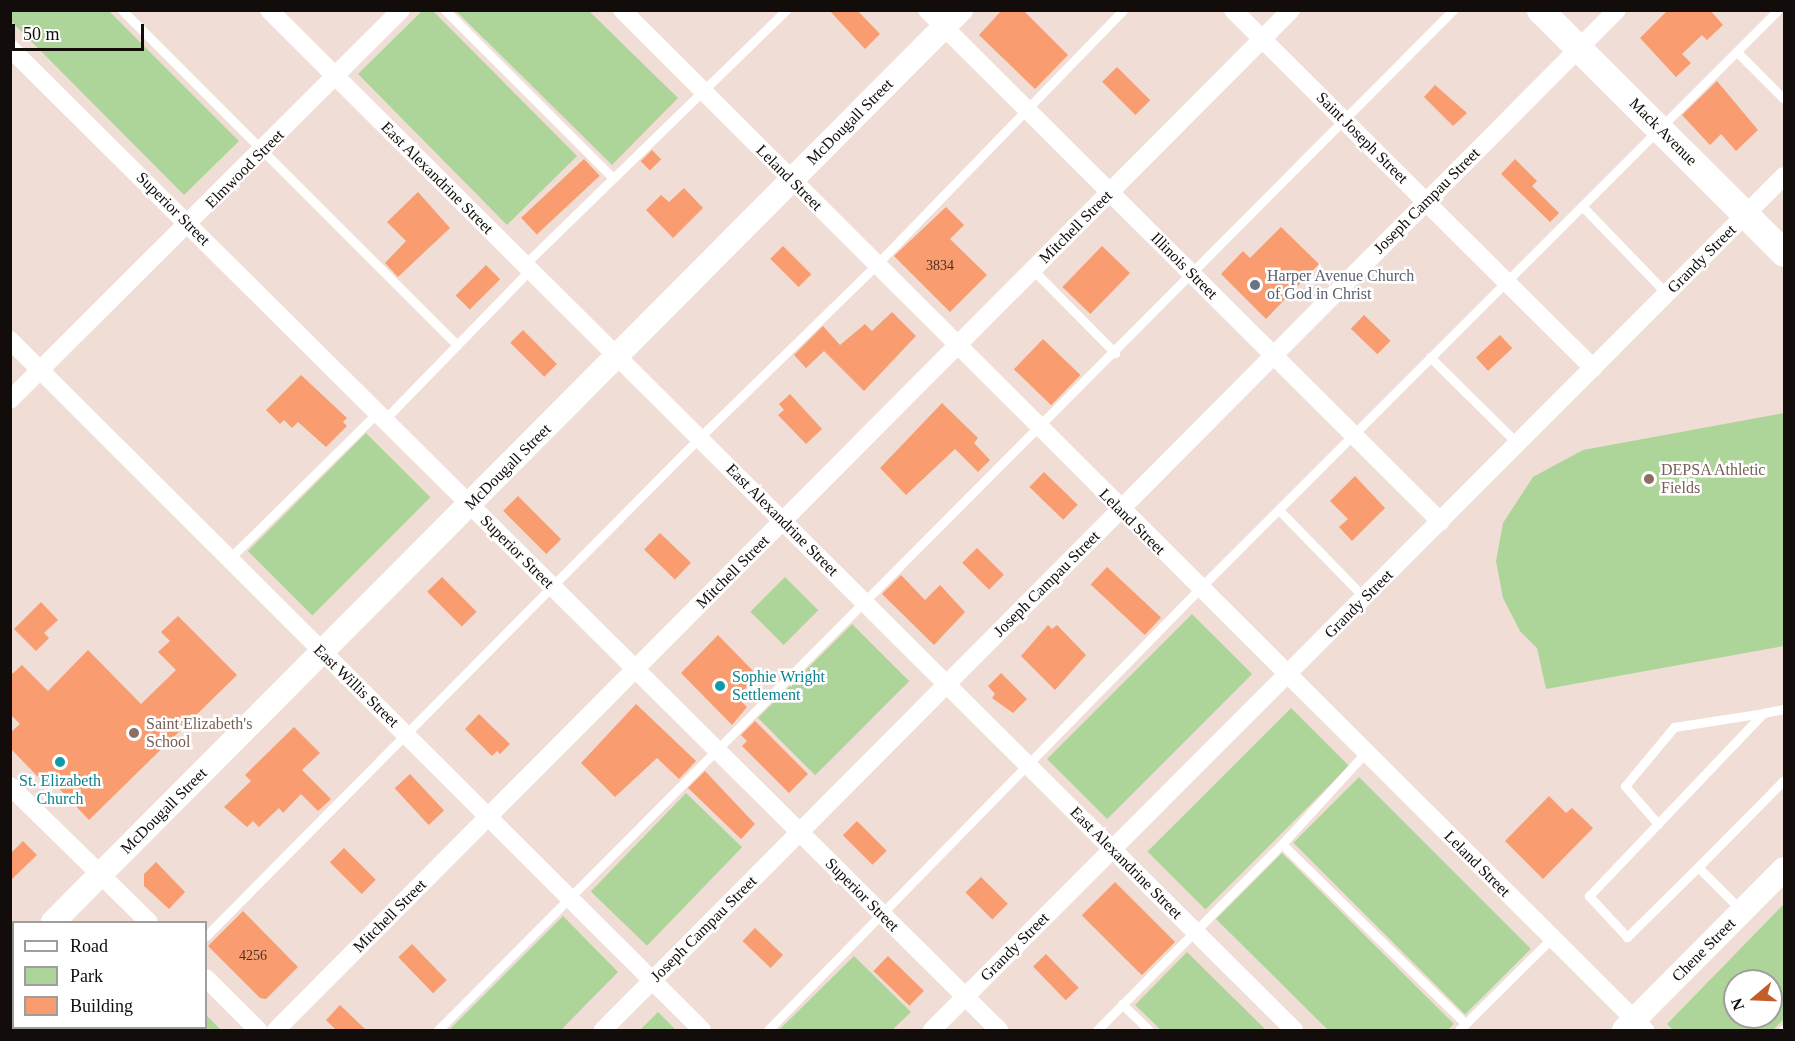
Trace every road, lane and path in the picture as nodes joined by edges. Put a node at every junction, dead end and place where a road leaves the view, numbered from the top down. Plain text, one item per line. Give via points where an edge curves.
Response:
1 (122, 10) edge
2 (268, 10) edge
3 (401, 10) edge
4 (445, 10) edge
5 (622, 10) edge
6 (927, 10) edge
7 (961, 10) edge
8 (1124, 10) edge
9 (1233, 10) edge
10 (1291, 10) edge
11 (1453, 10) edge
12 (1540, 10) edge
13 (1617, 10) edge
14 (1778, 10) edge
15 (780, 12) edge
16 (944, 28) junction
17 (1262, 39) junction
18 (10, 48) edge
19 (1579, 49) junction
20 (1737, 52) junction
21 (336, 78) junction
22 (702, 89) junction
23 (1785, 99) edge
24 (1027, 110) junction
25 (1344, 120) junction
26 (1661, 130) junction
27 (263, 150) junction
28 (1785, 176) edge
29 (612, 177) junction
30 (792, 181) junction
31 (1110, 192) junction
32 (1426, 202) junction
33 (1582, 206) junction
34 (1746, 215) junction
35 (189, 225) junction
36 (1785, 253) edge
37 (876, 265) junction
38 (527, 267) junction
39 (1033, 270) junction
40 (1193, 274) junction
41 (1506, 281) junction
42 (1667, 294) junction
43 (10, 340) edge
44 (457, 345) junction
45 (957, 347) junction
46 (1115, 353) junction
47 (1274, 355) junction
48 (617, 357) junction
49 (1431, 357) junction
50 (1593, 368) junction
51 (40, 370) junction
52 (10, 400) edge
53 (381, 416) junction
54 (1041, 429) junction
55 (1354, 434) junction
56 (699, 438) junction
57 (1518, 444) junction
58 (470, 505) junction
59 (1120, 510) junction
60 (1279, 510) junction
61 (783, 522) junction
62 (1441, 522) junction
63 (229, 559) junction
64 (553, 587) junction
65 (1200, 589) junction
66 (1365, 598) junction
67 (864, 602) junction
68 (322, 653) junction
69 (636, 669) junction
70 (1287, 676) junction
71 (946, 685) junction
72 (1785, 709) edge
73 (1763, 713) junction
74 (405, 735) junction
75 (717, 750) junction
76 (1365, 753) junction
77 (1028, 766) junction
78 (1785, 780) edge
79 (10, 786) edge
80 (488, 817) junction
81 (1658, 824) junction
82 (799, 833) junction
83 (1282, 844) junction
84 (1112, 850) junction
85 (1698, 867) junction
86 (1785, 869) edge
87 (101, 875) junction
88 (570, 898) junction
89 (1743, 911) junction
90 (882, 915) junction
91 (54, 921) edge
92 (148, 921) edge
93 (1193, 930) junction
94 (207, 935) edge
95 (1552, 938) junction
96 (207, 979) edge
97 (652, 981) junction
98 (965, 997) junction
99 (1122, 1004) junction
100 (1462, 1027) edge
101 (1635, 1027) edge
102 (258, 1030) edge
103 (276, 1030) edge
104 (438, 1030) edge
105 (603, 1030) edge
106 (702, 1030) edge
107 (768, 1030) edge
108 (932, 1030) edge
109 (999, 1030) edge
110 (1097, 1030) edge
111 (1149, 1030) edge
112 (1294, 1030) edge

1 - 27 lane
2 - 21 street, East Alexandrine Street
3 - 21 street, Elmwood Street
4 - 29 lane
5 - 22 street, Leland Street
6 - 16 street, Illinois Street
7 - 16 street, McDougall Street
8 - 24 lane
9 - 17 street, Saint Joseph Street
10 - 17 street, Mitchell Street
11 - 25 lane
12 - 19 main road, Mack Avenue
13 - 19 street, Joseph Campau Street
14 - 20 lane
15 - 22 lane
16 - 24 street, Illinois Street
16 - 30 street, McDougall Street
17 - 25 street, Saint Joseph Street
17 - 31 street, Mitchell Street
18 - 35 street, Superior Street
19 - 26 main road, Mack Avenue
19 - 32 street, Joseph Campau Street
20 - 23 lane
20 - 26 lane
21 - 27 street, Elmwood Street
21 - 38 street, East Alexandrine Street
22 - 29 lane
22 - 30 street, Leland Street
24 - 31 street, Illinois Street
24 - 37 lane
25 - 32 street, Saint Joseph Street
25 - 40 lane
26 - 33 lane
26 - 34 main road, Mack Avenue
27 - 35 street, Elmwood Street
27 - 44 lane
28 - 34 street, Grandy Street
29 - 38 lane
30 - 37 street, Leland Street
30 - 48 street, McDougall Street
31 - 39 street, Mitchell Street
31 - 40 street, Illinois Street
32 - 41 street, Saint Joseph Street
32 - 47 street, Joseph Campau Street
33 - 41 lane
33 - 42 lane
34 - 36 main road, Mack Avenue
34 - 42 street, Grandy Street
35 - 51 street, Elmwood Street
35 - 53 street, Superior Street
37 - 45 street, Leland Street
37 - 56 lane
38 - 44 lane
38 - 48 street, East Alexandrine Street
39 - 45 street, Mitchell Street
39 - 46 lane
40 - 46 lane
40 - 47 street, Illinois Street
41 - 49 lane
41 - 50 street, Saint Joseph Street
42 - 50 street, Grandy Street
43 - 51 street, East Willis Street
44 - 53 lane
45 - 54 street, Leland Street
45 - 61 street, Mitchell Street
46 - 54 lane
47 - 55 street, Illinois Street
47 - 59 street, Joseph Campau Street
48 - 56 street, East Alexandrine Street
48 - 58 street, McDougall Street
49 - 55 lane
49 - 57 lane
50 - 57 street, Grandy Street
51 - 52 street, Elmwood Street
51 - 63 street, East Willis Street
53 - 58 street, Superior Street
53 - 63 lane
54 - 59 street, Leland Street
54 - 67 lane
55 - 60 lane
55 - 62 street, Illinois Street
56 - 61 street, East Alexandrine Street
56 - 64 lane
57 - 62 street, Grandy Street
58 - 64 street, Superior Street
58 - 68 street, McDougall Street
59 - 65 street, Leland Street
59 - 71 street, Joseph Campau Street
60 - 65 lane
60 - 66 lane
61 - 67 street, East Alexandrine Street
61 - 69 street, Mitchell Street
62 - 66 street, Grandy Street
63 - 68 street, East Willis Street
64 - 69 street, Superior Street
64 - 74 lane
65 - 70 street, Leland Street
65 - 77 lane
66 - 70 street, Grandy Street
67 - 71 street, East Alexandrine Street
67 - 75 lane
68 - 74 street, East Willis Street
68 - 87 street, McDougall Street
69 - 75 street, Superior Street
69 - 80 street, Mitchell Street
70 - 76 street, Leland Street
70 - 84 street, Grandy Street
71 - 77 street, East Alexandrine Street
71 - 82 street, Joseph Campau Street
72 - 73 lane
73 - 81 lane
73 - 81 lane via 1674,727 1625,786
74 - 80 street, East Willis Street
74 - 94 lane
75 - 82 street, Superior Street
75 - 88 lane
76 - 83 lane
76 - 95 street, Leland Street
77 - 84 street, East Alexandrine Street
77 - 90 lane
78 - 85 lane
79 - 87 street
80 - 88 street, East Willis Street
80 - 103 street, Mitchell Street
81 - 85 lane via 1589,896 1628,937
82 - 90 street, Superior Street
82 - 97 street, Joseph Campau Street
83 - 93 lane
83 - 100 lane
84 - 93 street, East Alexandrine Street
84 - 98 street, Grandy Street
85 - 89 lane
86 - 89 street, Chene Street
87 - 91 street, McDougall Street
87 - 92 street
88 - 97 street, East Willis Street
88 - 104 lane
89 - 101 street, Chene Street
90 - 98 street, Superior Street
90 - 107 lane
93 - 99 lane
93 - 112 street, East Alexandrine Street
95 - 100 lane
95 - 101 street, Leland Street
96 - 102 street
97 - 105 street, Joseph Campau Street
97 - 106 street, East Willis Street
98 - 108 street, Grandy Street
98 - 109 street, Superior Street
99 - 110 lane
99 - 111 lane

